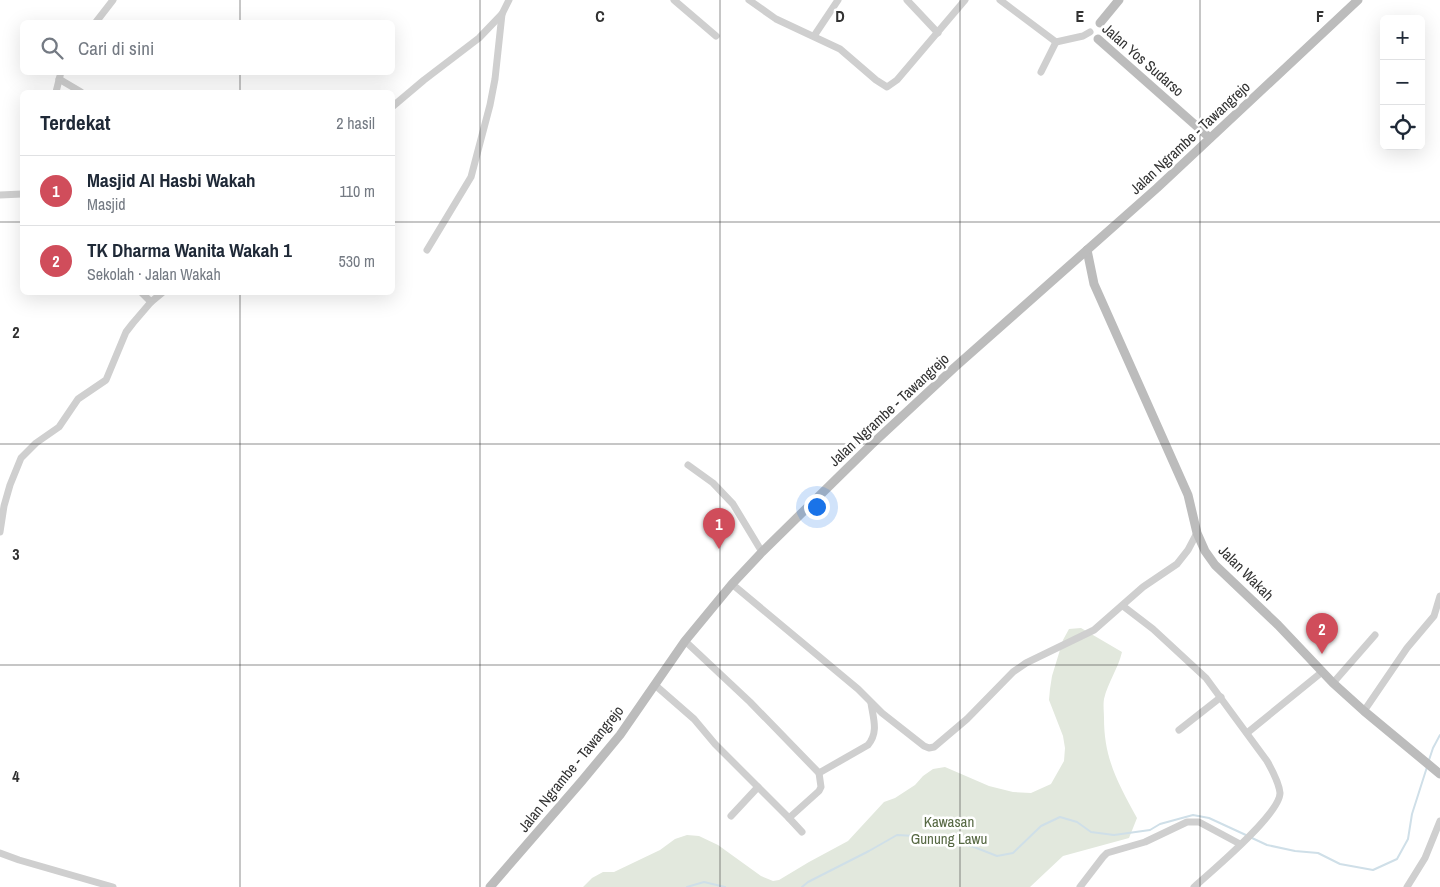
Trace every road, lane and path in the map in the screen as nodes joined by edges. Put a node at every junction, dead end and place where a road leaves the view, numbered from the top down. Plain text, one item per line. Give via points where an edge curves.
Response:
1 (112, 0) edge
2 (509, 0) edge
3 (674, 0) edge
4 (749, 0) edge
5 (838, 0) edge
6 (907, 0) edge
7 (965, 0) edge
8 (1000, 0) edge
9 (1119, 0) edge
10 (1358, 0) edge
11 (502, 14) junction
12 (97, 20) edge
13 (1100, 23) joint
14 (1090, 32) junction
15 (938, 33) junction
16 (716, 36) dead end
17 (814, 36) junction
18 (1098, 39) joint
19 (1056, 42) junction
20 (1041, 72) dead end
21 (60, 76) edge
22 (56, 90) edge
23 (78, 90) edge
24 (395, 104) edge
25 (1210, 138) junction
26 (20, 194) edge
27 (0, 195) edge
28 (427, 250) dead end
29 (1087, 250) junction
30 (144, 295) edge
31 (159, 295) edge
32 (151, 302) junction
33 (688, 465) dead end
34 (0, 532) edge
35 (1197, 533) junction
36 (762, 552) junction
37 (732, 584) junction
38 (1440, 596) edge
39 (1122, 606) junction
40 (1374, 635) dead end
41 (685, 641) junction
42 (1322, 672) junction
43 (1333, 683) junction
44 (655, 685) junction
45 (1222, 697) junction
46 (871, 702) junction
47 (1364, 711) junction
48 (1179, 730) dead end
49 (1247, 733) junction
50 (1439, 773) edge
51 (819, 774) junction
52 (758, 786) junction
53 (731, 816) dead end
54 (789, 818) junction
55 (1440, 821) edge
56 (802, 832) dead end
57 (1243, 842) junction
58 (0, 853) edge
59 (113, 887) edge
60 (490, 887) edge
61 (1080, 887) edge
62 (1194, 887) edge
63 (1407, 887) edge

1 - 12 street
2 - 11 street
3 - 16 street
4 - 17 street via 776,19
5 - 17 street
6 - 15 street
7 - 15 street
8 - 19 street
9 - 13 main road, Jalan Yos Sudarso
10 - 25 main road, Jalan Ngrambe - Tawangrejo
11 - 24 street via 479,38
11 - 28 street via 495,79 471,177
13 - 14 street, Jalan Yos Sudarso
14 - 18 street, Jalan Yos Sudarso
14 - 19 street
15 - 17 street via 888,87 840,49
18 - 25 main road, Jalan Yos Sudarso
19 - 20 street
21 - 22 street
21 - 23 street
25 - 29 main road, Jalan Ngrambe - Tawangrejo
26 - 27 street
29 - 35 main road, Jalan Wakah via 1094,284 1188,495
29 - 36 main road, Jalan Ngrambe - Tawangrejo via 871,445
30 - 32 street
31 - 32 street
32 - 34 street via 126,332 106,380 78,399 59,427 21,458 4,506
33 - 36 street via 713,483 733,504
35 - 39 street via 1177,564
35 - 42 main road, Jalan Wakah via 1215,565
36 - 37 main road, Jalan Ngrambe - Tawangrejo
37 - 41 main road, Jalan Ngrambe - Tawangrejo
37 - 46 street
38 - 47 street via 1434,616 1407,648
39 - 45 street via 1154,629
39 - 46 street via 1094,630 1013,672 934,747 924,746
40 - 43 street
41 - 44 main road, Jalan Ngrambe - Tawangrejo
41 - 51 street
42 - 43 main road, Jalan Wakah
42 - 49 street
43 - 47 main road, Jalan Wakah
44 - 52 street via 694,719
44 - 60 main road, Jalan Ngrambe - Tawangrejo via 620,735
45 - 48 street
45 - 49 street
46 - 51 street via 876,731 872,741
47 - 50 main road, Jalan Wakah
49 - 57 street via 1274,773 1280,792 1275,808
51 - 54 street via 819,791
52 - 53 street
52 - 54 street
54 - 56 street
55 - 63 street via 1425,858
57 - 61 street via 1199,822 1187,822 1145,842 1107,853
57 - 62 street
58 - 59 street

